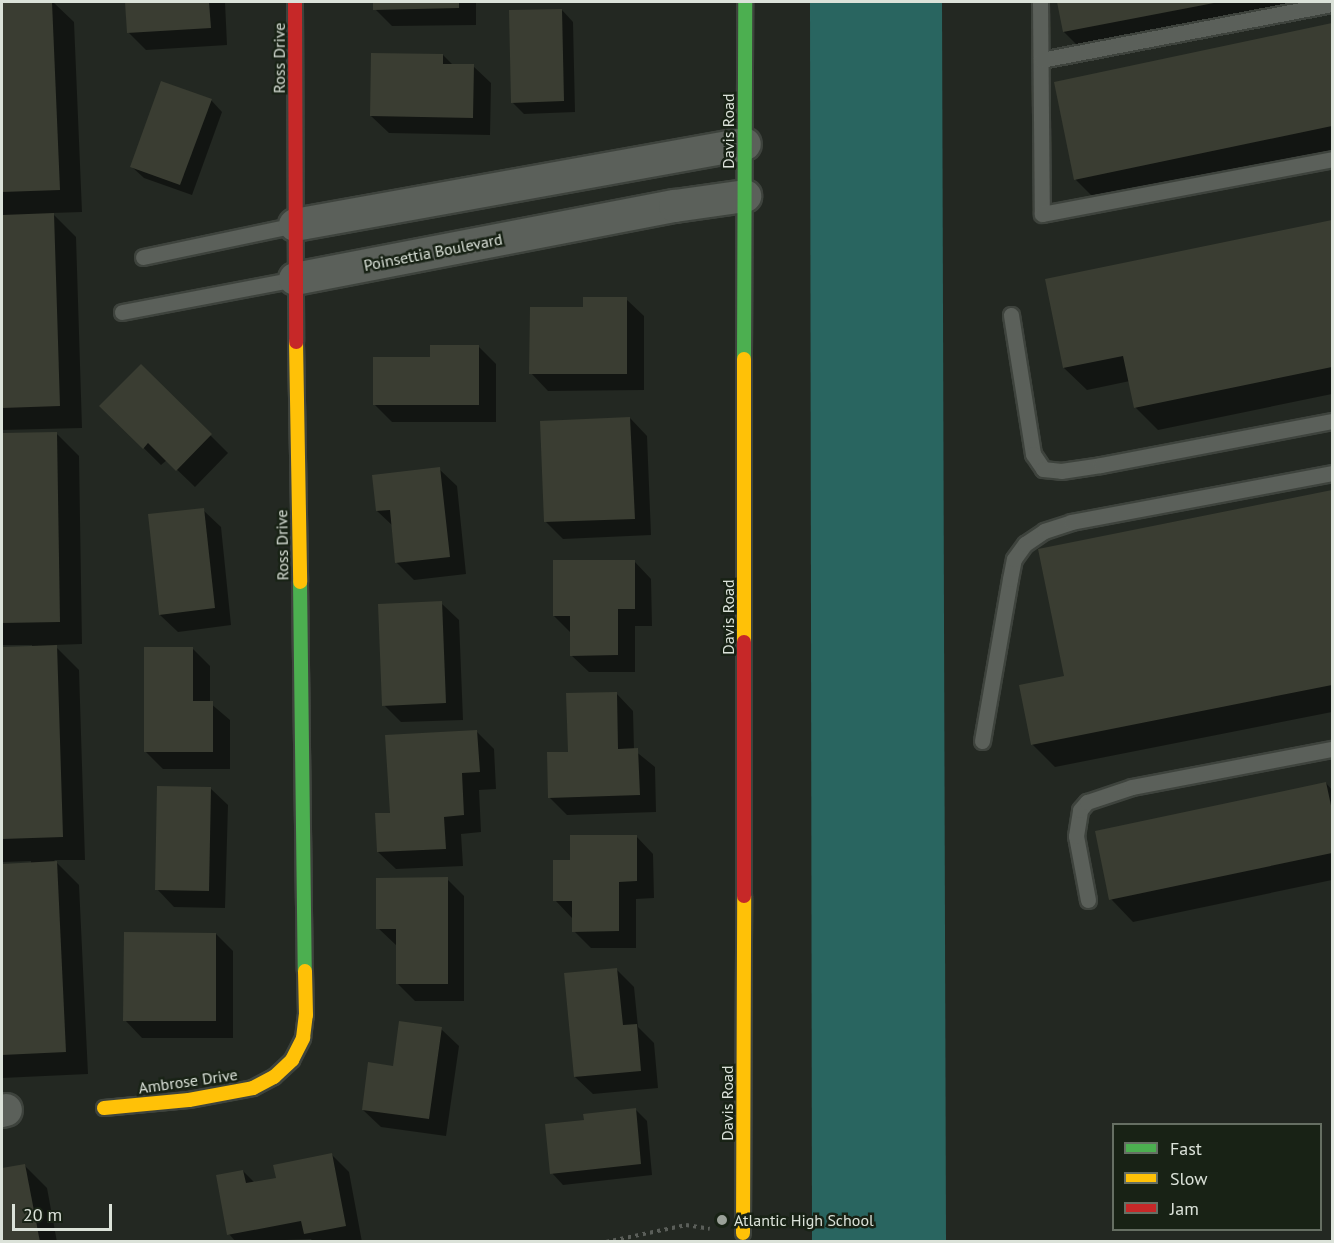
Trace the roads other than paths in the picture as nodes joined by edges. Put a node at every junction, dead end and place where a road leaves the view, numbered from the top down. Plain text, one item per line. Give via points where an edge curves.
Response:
1 (295, 2) edge
2 (745, 2) edge
3 (1040, 2) edge
4 (1332, 4) edge
5 (1041, 60) junction
6 (745, 144) junction
7 (1332, 159) edge
8 (745, 196) junction
9 (295, 225) junction
10 (143, 257) dead end
11 (295, 279) junction
12 (122, 312) dead end
13 (1011, 315) dead end
14 (1332, 421) edge
15 (1332, 473) edge
16 (982, 741) dead end
17 (1332, 749) edge
18 (1088, 900) dead end
19 (274, 1077) joint
20 (104, 1108) dead end
21 (743, 1233) road end

1 - 9 street, Ross Drive
2 - 6 street, Davis Road
3 - 5 lane
4 - 5 lane
5 - 7 lane via 1042,214
6 - 8 street, Davis Road
6 - 9 street
8 - 11 street, Poinsettia Boulevard
8 - 21 street, Davis Road
9 - 10 lane
9 - 11 street, Ross Drive
11 - 12 lane, Poinsettia Boulevard
11 - 19 street, Ross Drive via 306,1015 303,1038 292,1060
13 - 14 lane via 1033,454 1043,469 1061,471 1101,465
15 - 16 lane via 1071,522 1044,531 1025,544 1014,559
17 - 18 lane via 1132,787 1087,802 1080,810 1076,836
19 - 20 street, Ambrose Drive via 253,1088 189,1100

